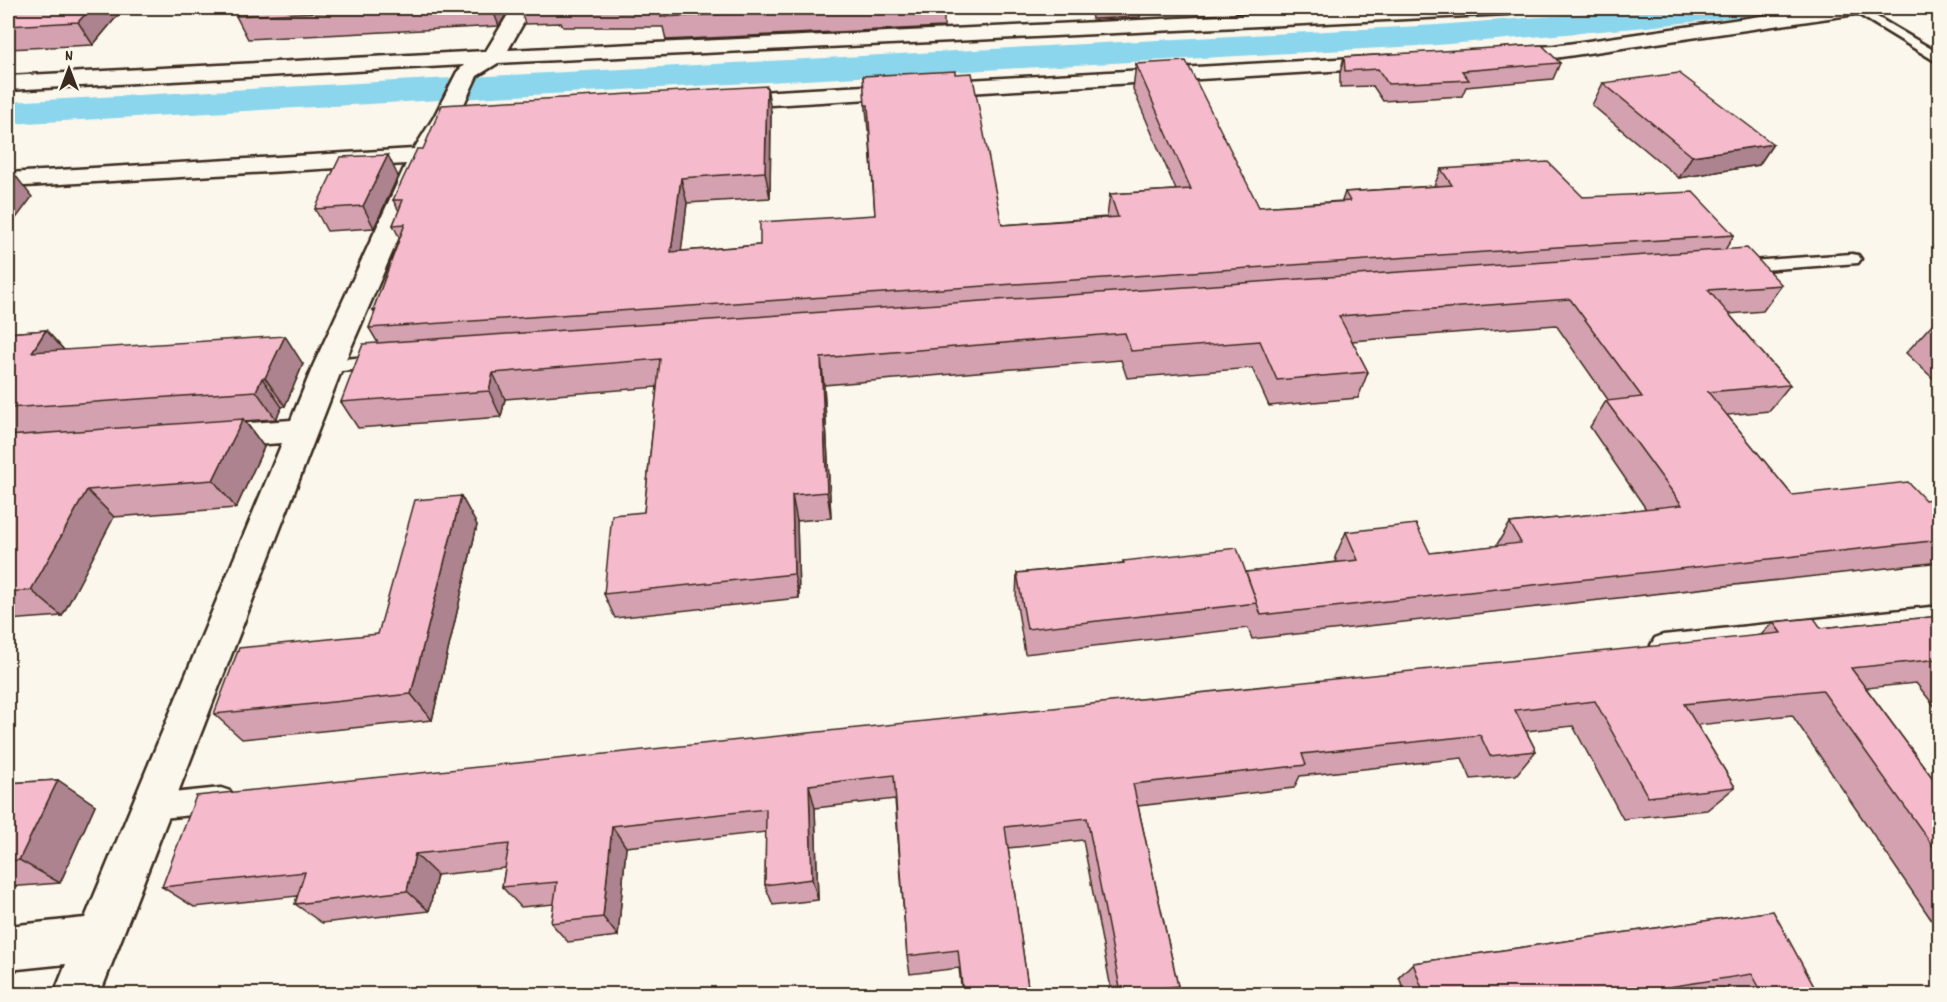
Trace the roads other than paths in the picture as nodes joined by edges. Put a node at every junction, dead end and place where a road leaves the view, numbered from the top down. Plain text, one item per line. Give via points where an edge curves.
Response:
1 (522, 8) edge
2 (1508, 8) edge
3 (1855, 8) edge
4 (1078, 17) edge
5 (1483, 56) edge
6 (493, 57) junction
7 (1411, 60) edge
8 (1940, 60) edge
9 (8, 83) edge
10 (696, 102) edge
11 (422, 156) junction
12 (8, 180) edge
13 (1852, 259) dead end
14 (1721, 268) edge
15 (400, 361) edge
16 (328, 366) junction
17 (303, 430) junction
18 (185, 439) edge
19 (1940, 615) edge
20 (1642, 647) edge
21 (249, 797) edge
22 (153, 807) junction
23 (99, 939) junction
24 (8, 948) edge
25 (77, 994) edge

1 - 6 street
2 - 4 street
3 - 5 street via 1554,52
3 - 8 lane
4 - 6 street
6 - 9 street
6 - 11 street via 468,72 458,116
7 - 10 street
11 - 12 street
11 - 16 street
13 - 14 lane
15 - 16 lane
16 - 17 street
17 - 18 street
17 - 22 street
19 - 20 lane
21 - 22 lane
22 - 23 street
23 - 24 street
23 - 25 street

